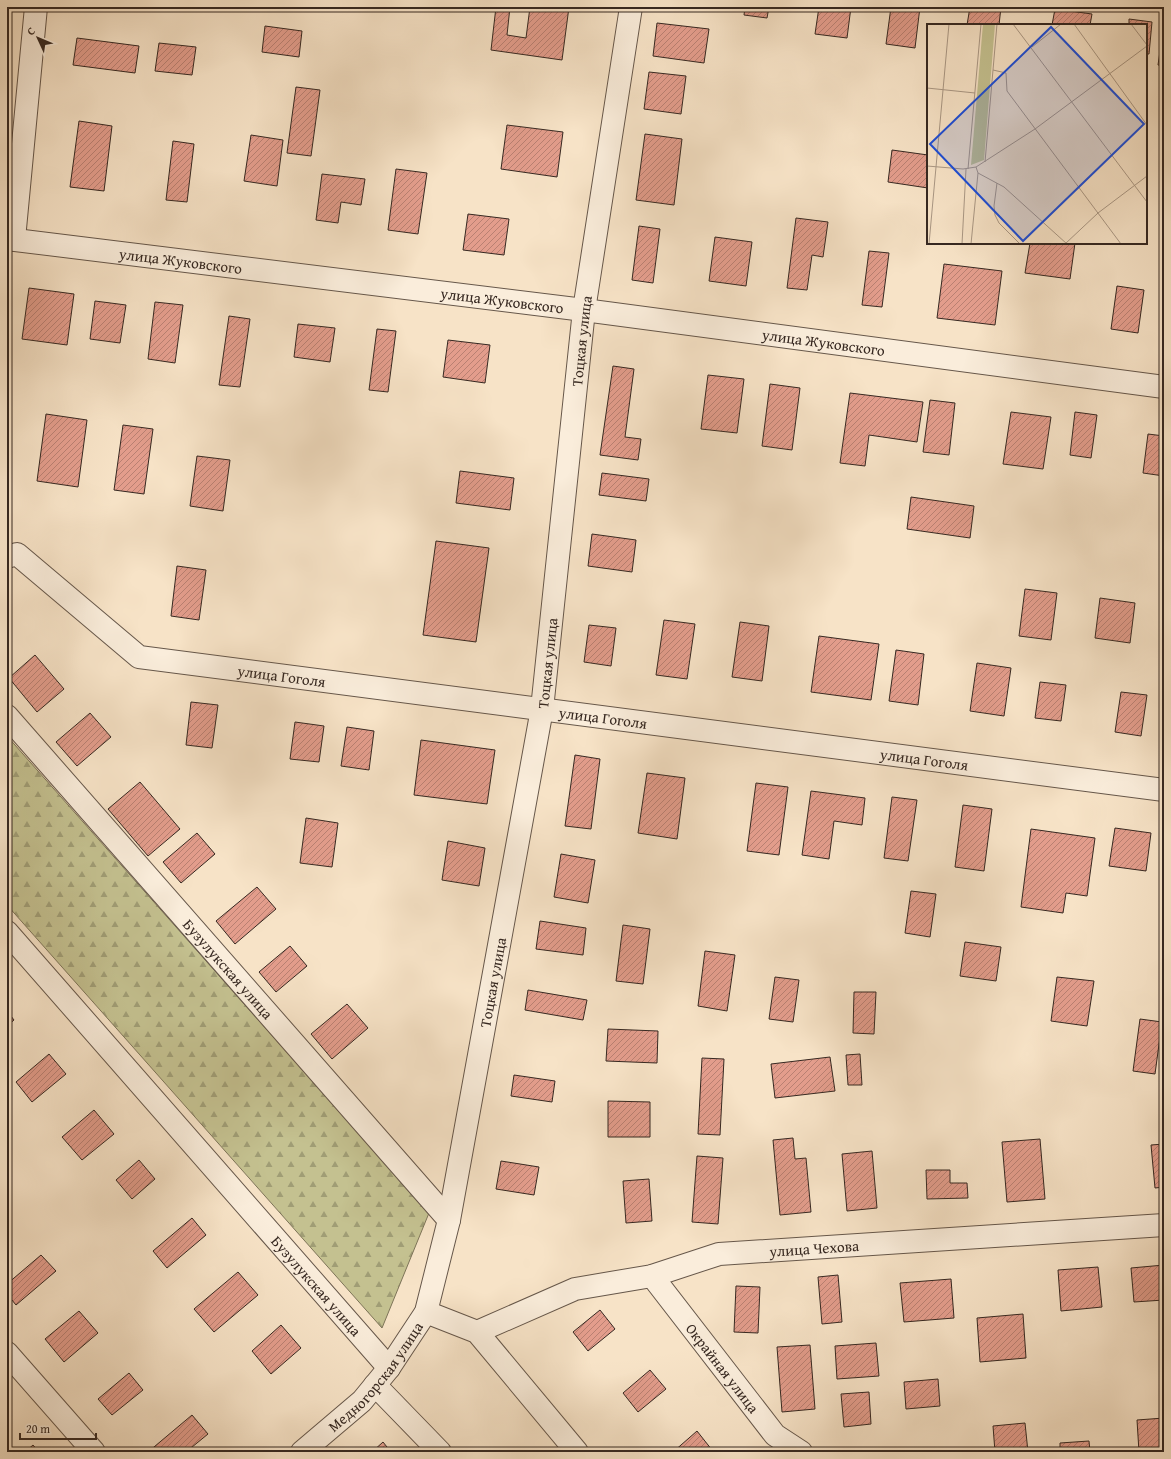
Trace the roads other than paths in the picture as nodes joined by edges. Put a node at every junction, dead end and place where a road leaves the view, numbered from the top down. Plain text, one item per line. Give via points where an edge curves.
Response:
1 (36, 7) edge
2 (631, 7) edge
3 (10, 239) edge
4 (584, 310) junction
5 (1164, 387) edge
6 (7, 557) edge
7 (542, 709) junction
8 (7, 716) edge
9 (1164, 790) edge
10 (7, 932) edge
11 (449, 1220) junction
12 (1164, 1225) edge
13 (652, 1276) junction
14 (426, 1312) junction
15 (476, 1332) junction
16 (7, 1353) edge
17 (389, 1368) junction
18 (375, 1385) junction
19 (94, 1452) edge
20 (302, 1452) edge
21 (440, 1452) edge
22 (577, 1452) edge
23 (801, 1452) edge

1 - 3 street
2 - 4 street, Тоцкая улица
3 - 4 street, улица Жуковского
4 - 5 street, улица Жуковского
4 - 7 street, Тоцкая улица
6 - 7 street, улица Гоголя via 18,554 139,657
7 - 9 street, улица Гоголя
7 - 11 street, Тоцкая улица
8 - 11 street, Бузулукская улица
10 - 17 street, Бузулукская улица
11 - 14 street, Тоцкая улица
12 - 13 street, улица Чехова via 719,1254
13 - 15 street, улица Чехова via 575,1289
13 - 23 street, Окрайная улица via 775,1435
14 - 15 street
14 - 17 street, Медногорская улица
15 - 22 street
16 - 19 street
17 - 18 street, Медногорская улица
18 - 20 street, Медногорская улица via 362,1400
18 - 21 street

